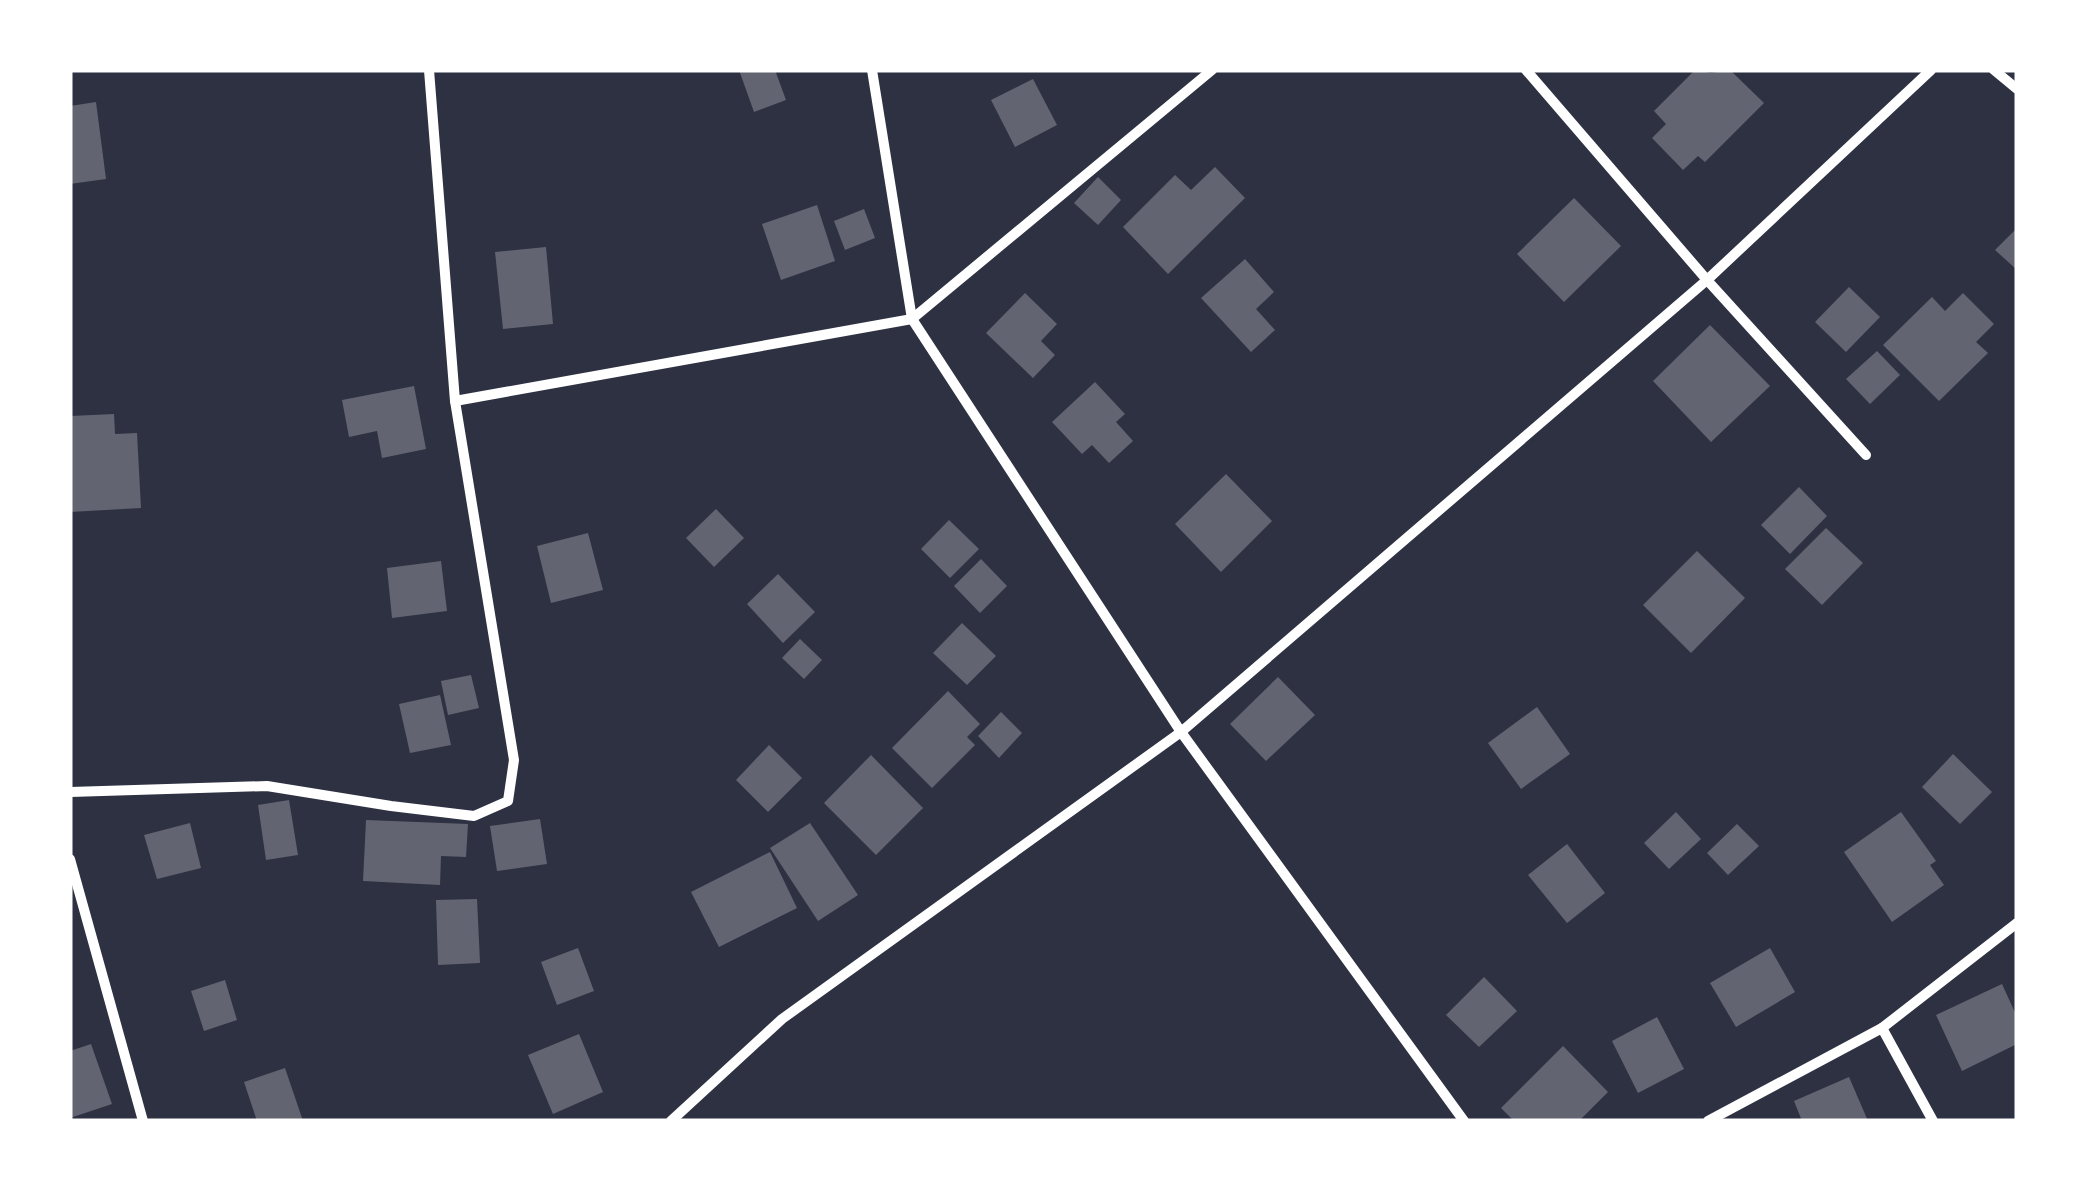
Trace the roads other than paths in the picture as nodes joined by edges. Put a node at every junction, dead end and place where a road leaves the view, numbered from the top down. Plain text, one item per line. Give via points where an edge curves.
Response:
1 (429, 70) edge
2 (872, 70) edge
3 (1212, 70) edge
4 (1526, 70) edge
5 (1931, 70) edge
6 (1994, 70) edge
7 (2017, 89) edge
8 (1707, 280) junction
9 (912, 320) junction
10 (455, 401) junction
11 (1866, 455) dead end
12 (1181, 732) junction
13 (70, 792) edge
14 (70, 859) edge
15 (2017, 922) edge
16 (1882, 1028) junction
17 (143, 1121) edge
18 (671, 1121) edge
19 (1464, 1121) edge
20 (1708, 1121) edge
21 (1933, 1121) edge

1 - 10 street
2 - 9 street
3 - 9 street
4 - 8 street
5 - 8 street
6 - 7 street
8 - 11 street
8 - 12 street
9 - 10 street
9 - 12 street
10 - 13 street via 514,760 508,801 474,816 268,786
12 - 18 street via 782,1019
12 - 19 street
14 - 17 street
15 - 16 street
16 - 20 street
16 - 21 street

